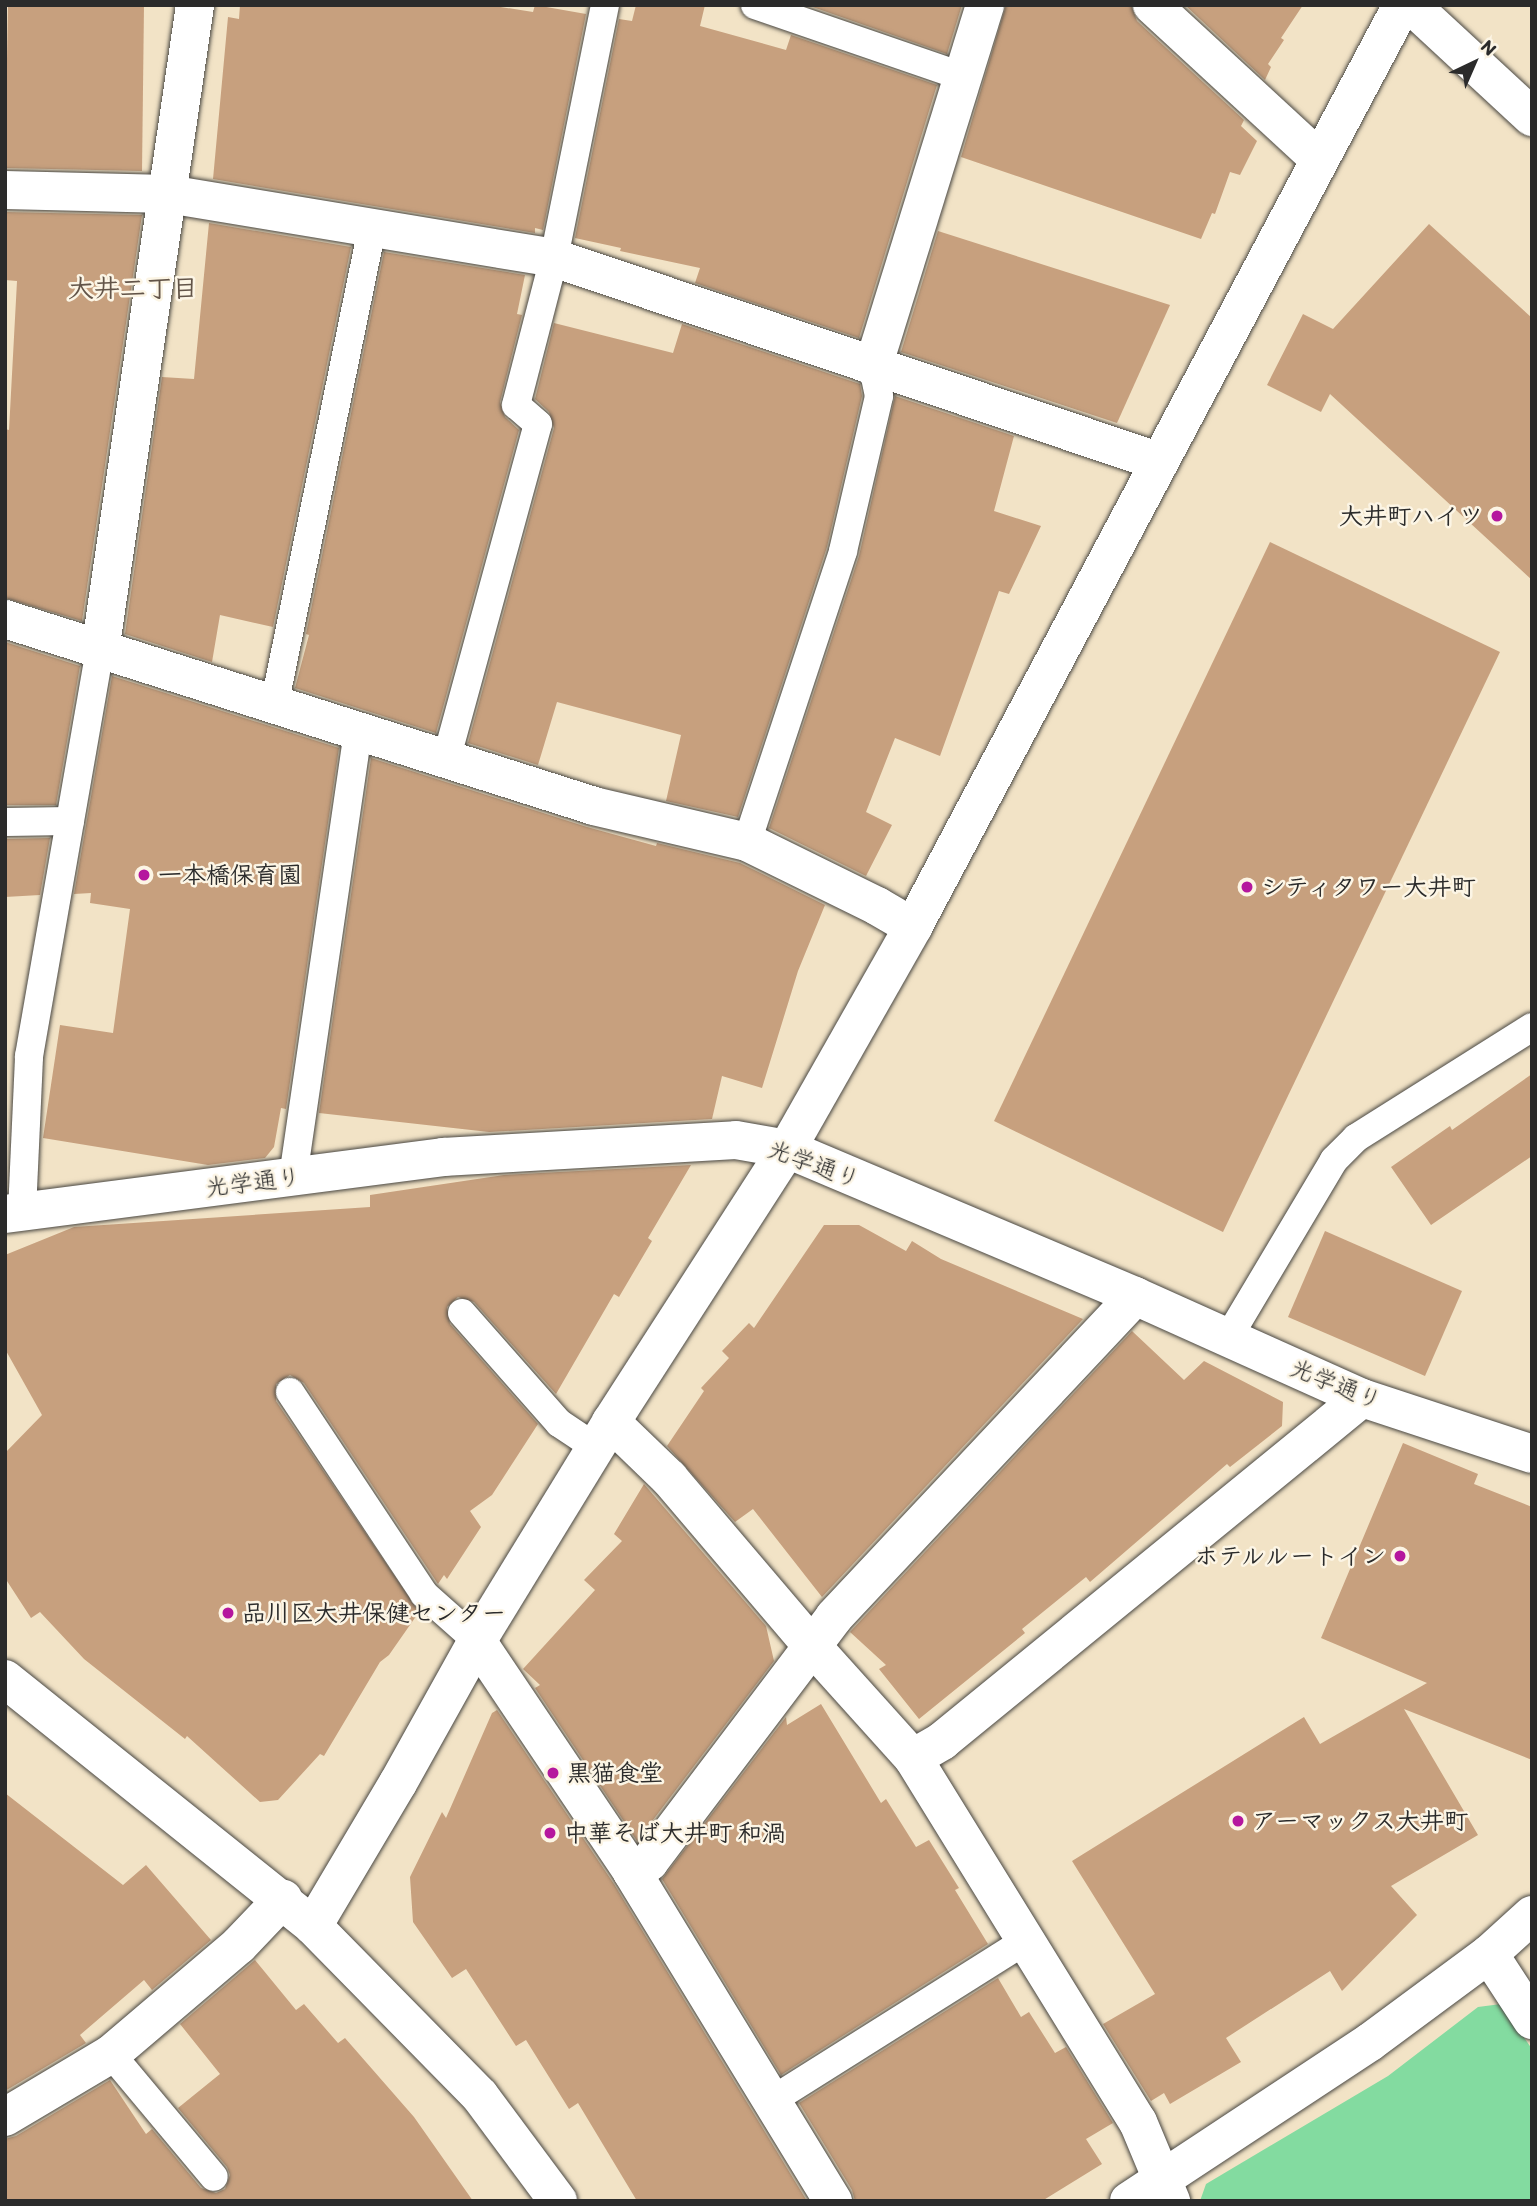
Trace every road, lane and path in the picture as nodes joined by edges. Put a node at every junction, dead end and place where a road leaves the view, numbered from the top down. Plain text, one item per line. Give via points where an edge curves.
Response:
1 (195, 5) edge
2 (605, 5) edge
3 (755, 5) edge
4 (985, 5) edge
5 (1152, 5) edge
6 (1402, 5) edge
7 (1410, 5) edge
8 (961, 76) junction
9 (1532, 117) edge
10 (1319, 159) junction
11 (5, 190) edge
12 (168, 194) junction
13 (372, 228) junction
14 (554, 258) junction
15 (873, 367) junction
16 (1160, 462) junction
17 (5, 619) edge
18 (100, 651) junction
19 (274, 706) junction
20 (358, 732) junction
21 (446, 760) junction
22 (70, 821) junction
23 (5, 822) edge
24 (747, 842) junction
25 (913, 928) junction
26 (1530, 1033) edge
27 (787, 1149) junction
28 (293, 1177) junction
29 (14, 1213) edge
30 (1135, 1296) junction
31 (462, 1313) dead end
32 (1228, 1338) junction
33 (290, 1392) dead end
34 (1362, 1398) junction
35 (603, 1434) junction
36 (1532, 1454) edge
37 (477, 1641) junction
38 (813, 1647) junction
39 (5, 1679) edge
40 (913, 1758) junction
41 (632, 1872) junction
42 (283, 1899) junction
43 (1532, 1915) edge
44 (313, 1926) junction
45 (1025, 1941) junction
46 (1489, 1954) junction
47 (1532, 2020) edge
48 (111, 2054) junction
49 (771, 2101) junction
50 (5, 2118) edge
51 (214, 2177) dead end
52 (1167, 2190) edge
53 (558, 2201) edge
54 (833, 2201) edge
55 (1129, 2201) edge

1 - 12 street
2 - 14 lane
3 - 8 lane
4 - 8 street
5 - 10 street
6 - 10 street
7 - 9 street
8 - 15 street
10 - 16 street
11 - 12 street
12 - 13 street
12 - 18 street
13 - 14 street
13 - 19 lane
14 - 15 street
14 - 21 lane via 516,405 538,424
15 - 16 street
15 - 24 lane via 879,396 843,551
16 - 25 street
17 - 18 street
18 - 19 street
18 - 22 lane
19 - 20 street
20 - 21 street
20 - 28 lane
21 - 24 street via 594,806
22 - 23 lane
22 - 29 lane via 29,1056
24 - 25 street
25 - 27 street
26 - 32 lane via 1356,1139 1334,1160
27 - 28 street, 光学通り via 723,1140 443,1157
27 - 30 street, 光学通り
27 - 35 street
28 - 29 street, 光学通り
30 - 32 street, 光学通り
30 - 38 street via 834,1617
31 - 35 lane via 559,1423
32 - 34 street, 光学通り
33 - 37 lane via 424,1594
34 - 36 street, 光学通り
34 - 40 street via 942,1741
35 - 37 street
35 - 38 street via 669,1478
37 - 41 street
37 - 44 street
38 - 40 street
38 - 41 street via 649,1862
39 - 42 street
40 - 45 street
41 - 49 street
42 - 44 street
42 - 48 street via 239,1945
43 - 46 street
44 - 53 street via 480,2096
45 - 49 lane
45 - 52 street via 1138,2122
46 - 47 street
46 - 52 street
48 - 50 street
48 - 51 lane
49 - 54 street
52 - 55 street

